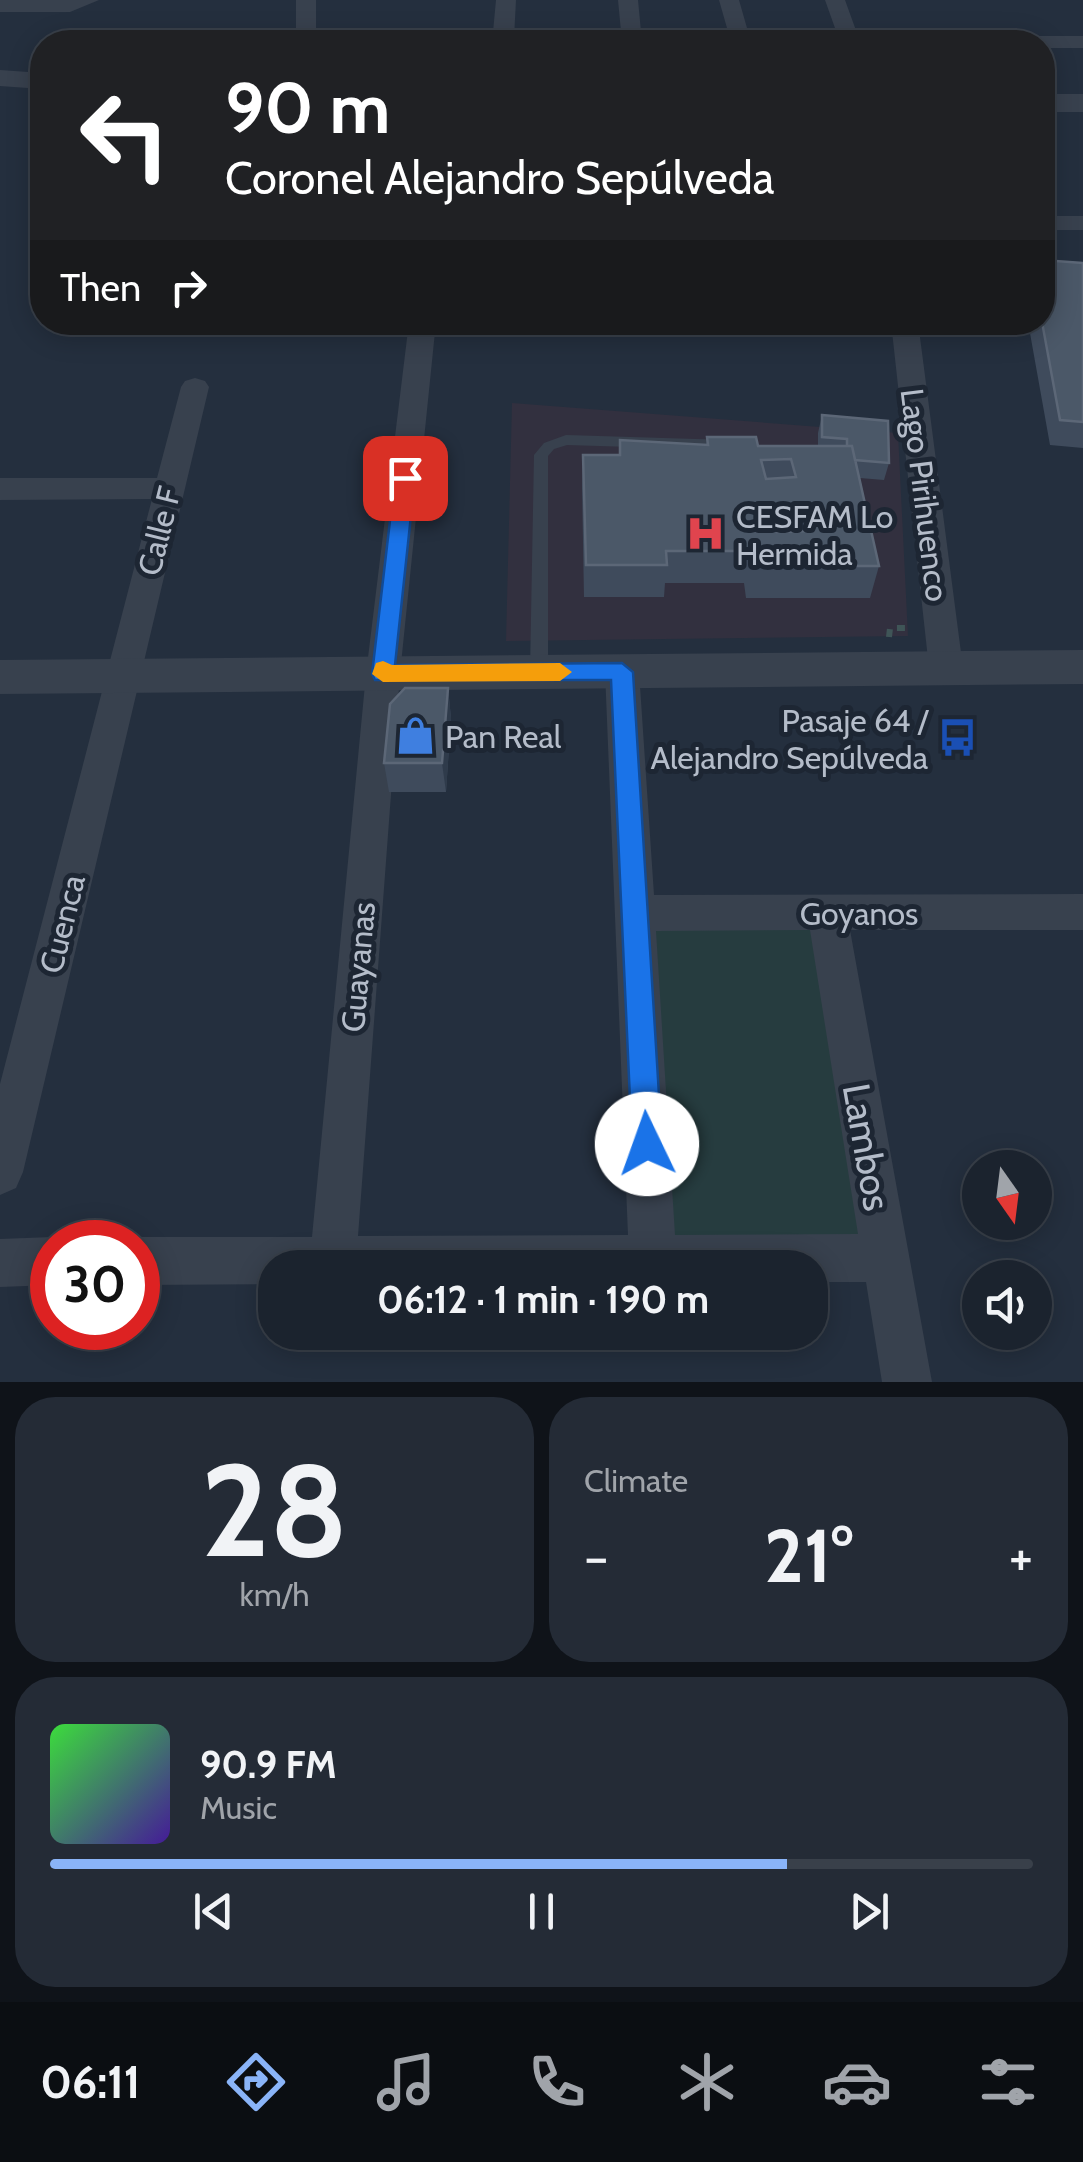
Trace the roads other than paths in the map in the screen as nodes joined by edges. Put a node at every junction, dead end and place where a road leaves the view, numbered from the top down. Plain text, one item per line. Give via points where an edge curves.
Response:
1 (89, 0) edge
2 (306, 0) edge
3 (506, 0) edge
4 (628, 0) edge
5 (729, 0) edge
6 (835, 0) edge
7 (0, 6) edge
8 (306, 30) edge
9 (504, 30) edge
10 (631, 30) edge
11 (738, 30) edge
12 (846, 30) edge
13 (1055, 42) edge
14 (1083, 42) edge
15 (0, 78) edge
16 (30, 80) edge
17 (0, 94) edge
18 (30, 96) edge
19 (1055, 103) edge
20 (1083, 104) edge
21 (1055, 120) edge
22 (1083, 120) edge
23 (1055, 223) edge
24 (1083, 223) edge
25 (422, 335) edge
26 (906, 335) edge
27 (195, 387) dead end
28 (754, 446) edge
29 (170, 488) junction
30 (0, 489) edge
31 (1083, 667) edge
32 (946, 668) junction
33 (539, 672) junction
34 (622, 672) junction
35 (383, 674) junction
36 (123, 676) junction
37 (0, 677) edge
38 (1083, 912) edge
39 (636, 913) junction
40 (828, 913) junction
41 (0, 1172) edge
42 (334, 1250) edge
43 (652, 1250) edge
44 (828, 1258) edge
45 (886, 1258) junction
46 (258, 1260) edge
47 (30, 1261) edge
48 (160, 1261) edge
49 (0, 1262) edge
50 (907, 1382) edge

1 - 7 street via 64,7
2 - 8 street
3 - 9 street
4 - 10 street
5 - 11 street
6 - 12 street
13 - 14 street
15 - 16 street
17 - 18 street
19 - 20 street
21 - 22 street
23 - 24 street
25 - 35 street, Guayanas
26 - 32 street, Lago Pirihuenco
27 - 29 street, Calle F
28 - 33 lane via 566,440 550,446 541,456
29 - 30 street
29 - 36 street, Calle F
31 - 32 street
32 - 34 street
33 - 34 street
33 - 35 street
34 - 39 street
35 - 36 street
35 - 42 street, Guayanas
36 - 37 street
36 - 41 street, Cuenca
38 - 40 street, Goyanos
39 - 40 street, Goyanos
39 - 43 street
40 - 45 street, Lambos
44 - 45 street
45 - 50 street, Lambos
46 - 48 street
47 - 49 street

